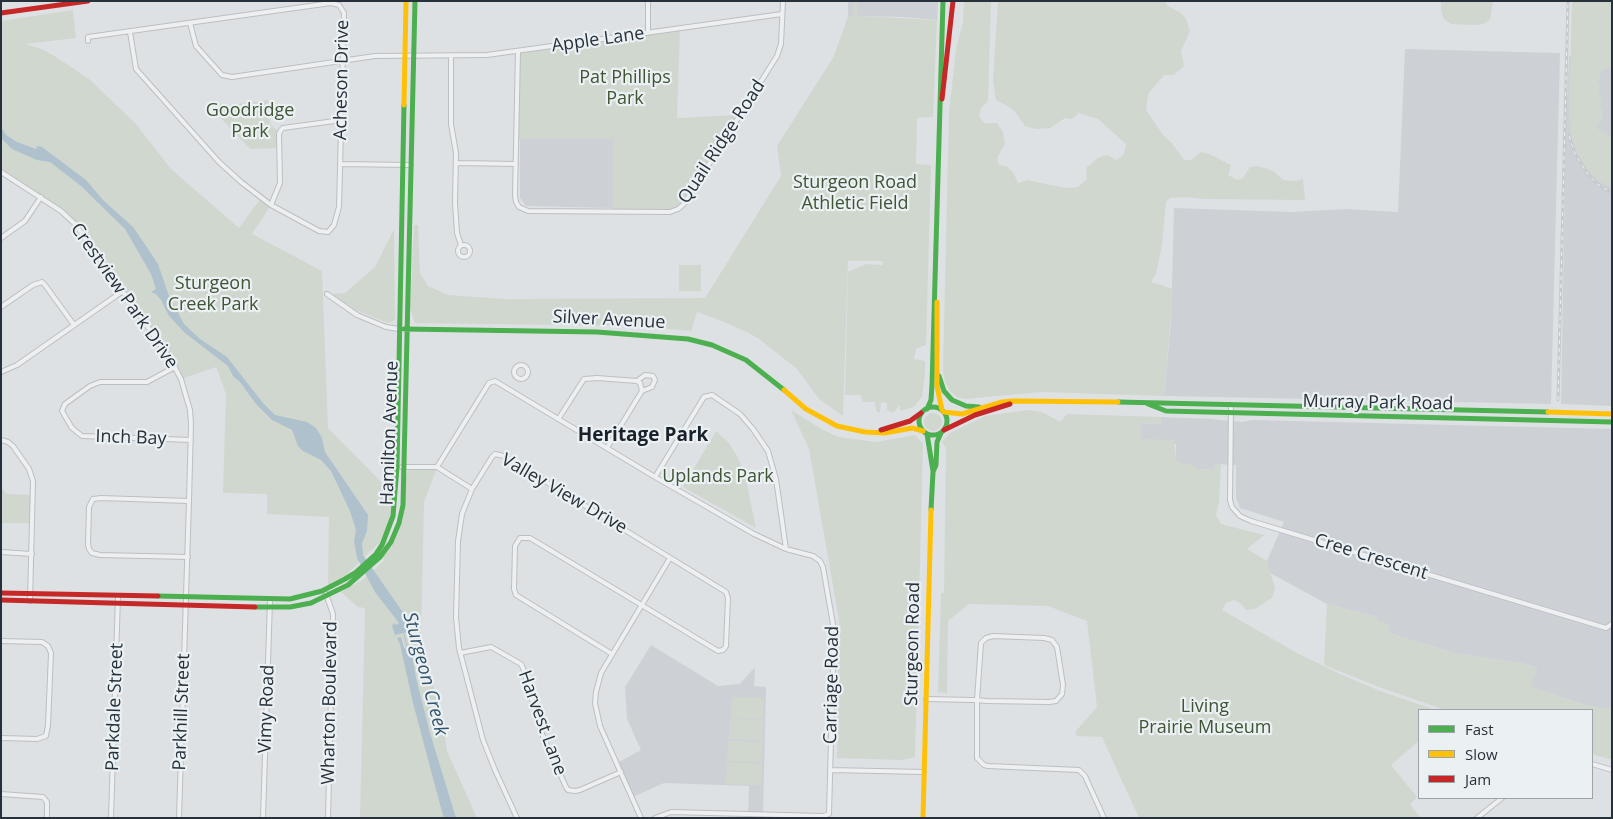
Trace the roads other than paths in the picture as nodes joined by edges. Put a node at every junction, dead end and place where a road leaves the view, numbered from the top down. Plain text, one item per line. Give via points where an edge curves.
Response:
1 (88, 1) edge
2 (406, 1) edge
3 (415, 1) edge
4 (648, 1) edge
5 (782, 1) edge
6 (943, 1) edge
7 (954, 1) edge
8 (1, 13) edge
9 (782, 14) junction
10 (190, 23) junction
11 (130, 32) junction
12 (648, 33) junction
13 (88, 41) dead end
14 (518, 51) junction
15 (405, 56) junction
16 (413, 56) junction
17 (451, 56) junction
18 (342, 60) junction
19 (940, 110) junction
20 (342, 120) junction
21 (456, 163) junction
22 (340, 164) junction
23 (516, 164) junction
24 (403, 165) junction
25 (411, 165) junction
26 (1, 172) edge
27 (41, 197) junction
28 (271, 205) junction
29 (1, 238) edge
30 (461, 245) dead end
31 (935, 289) junction
32 (122, 291) junction
33 (328, 294) dead end
34 (1, 307) edge
35 (74, 325) junction
36 (399, 329) junction
37 (407, 329) junction
38 (175, 367) junction
39 (937, 368) junction
40 (1, 372) edge
41 (517, 378) dead end
42 (636, 381) junction
43 (511, 389) junction
44 (642, 391) junction
45 (1028, 401) junction
46 (1146, 404) junction
47 (1231, 405) junction
48 (990, 406) junction
49 (925, 410) junction
50 (943, 411) junction
51 (1537, 412) junction
52 (1231, 413) junction
53 (1612, 414) edge
54 (559, 418) junction
55 (1529, 421) junction
56 (1612, 422) edge
57 (871, 432) junction
58 (925, 432) junction
59 (943, 432) junction
60 (1, 440) edge
61 (191, 440) junction
62 (607, 448) junction
63 (397, 467) junction
64 (405, 467) junction
65 (437, 467) junction
66 (933, 472) junction
67 (655, 478) junction
68 (472, 489) junction
69 (189, 501) junction
70 (786, 549) junction
71 (1, 552) edge
72 (32, 554) junction
73 (378, 555) junction
74 (188, 557) junction
75 (670, 558) junction
76 (357, 575) junction
77 (324, 590) junction
78 (1, 593) edge
79 (31, 594) junction
80 (118, 596) junction
81 (326, 597) junction
82 (186, 598) junction
83 (1, 600) edge
84 (270, 600) junction
85 (30, 601) junction
86 (118, 604) junction
87 (185, 605) junction
88 (641, 606) junction
89 (270, 608) junction
90 (1612, 624) edge
91 (1, 641) edge
92 (460, 653) junction
93 (612, 654) junction
94 (926, 699) junction
95 (977, 700) junction
96 (1, 738) edge
97 (1593, 764) edge
98 (830, 770) junction
99 (1612, 770) edge
100 (621, 772) junction
101 (924, 772) junction
102 (1, 794) edge
103 (1501, 799) edge
104 (745, 816) edge
105 (47, 818) edge
106 (111, 818) edge
107 (179, 818) edge
108 (263, 818) edge
109 (328, 818) edge
110 (517, 818) edge
111 (641, 818) edge
112 (655, 818) edge
113 (923, 818) edge
114 (1104, 818) edge
115 (1476, 818) edge

1 - 8 street
2 - 15 street, Hamilton Avenue
3 - 16 street, Hamilton Avenue
4 - 12 street
5 - 9 street, Quail Ridge Road
6 - 19 street
7 - 19 street
9 - 12 street, Apple Lane
9 - 23 street, Quail Ridge Road via 781,44 777,56 678,209 670,212 524,210 515,200
10 - 11 street, Acheson Drive
10 - 18 street, Apple Lane via 196,46 218,71 227,76
10 - 18 street, Acheson Drive via 336,3 344,13
11 - 13 street, Acheson Drive via 88,37
11 - 28 street via 134,63 140,74 219,162
12 - 14 street, Apple Lane
14 - 17 street, Apple Lane
14 - 23 street, Quail Ridge Road
15 - 16 street, Apple Lane
15 - 18 street, Apple Lane
15 - 24 street, Hamilton Avenue
16 - 17 street, Apple Lane
16 - 25 street, Hamilton Avenue
17 - 21 street via 451,124
18 - 20 street, Acheson Drive
19 - 31 street
20 - 22 street, Acheson Drive
20 - 28 street via 281,130 280,183
21 - 23 street
21 - 30 street via 455,206
22 - 24 street
22 - 28 street, Acheson Drive via 339,207 334,225 328,232 319,231
24 - 25 street
24 - 36 street, Hamilton Avenue
25 - 37 street, Hamilton Avenue
26 - 27 street, Crestview Park Drive
27 - 29 street via 25,220
27 - 32 street, Crestview Park Drive via 75,224
31 - 39 street
31 - 49 street via 932,391
32 - 35 street
32 - 38 street, Crestview Park Drive
33 - 36 street, Silver Avenue via 357,315
34 - 35 street via 42,282
35 - 40 street via 17,365
36 - 37 street, Silver Avenue
36 - 63 street, Hamilton Avenue
37 - 57 street, Silver Avenue via 597,332 700,341 746,360 798,404 823,420 844,428
37 - 64 street, Hamilton Avenue
38 - 61 street, Crestview Park Drive via 190,410
38 - 61 street, Inch Bay via 147,382 100,382 65,404 62,411 72,428 82,436
39 - 48 street via 944,391 952,400 966,406
39 - 50 street via 937,392
41 - 43 street
42 - 44 street
42 - 44 street via 649,374 655,380 652,387
42 - 54 street via 584,379
43 - 54 street, Carriage Road
43 - 65 street, Carriage Road via 499,382 489,383
44 - 62 street
45 - 46 street, Murray Park Road
45 - 48 street, Murray Park Road via 1007,401
45 - 59 street, Murray Park Road via 994,409
46 - 47 street, Murray Park Road
46 - 52 street, Murray Park Road via 1166,411
47 - 51 street, Murray Park Road
47 - 52 street, Cree Crescent
48 - 50 street, Murray Park Road via 962,414
49 - 50 street via 935,407
49 - 57 street, Silver Avenue via 897,426
49 - 58 street via 919,422
50 - 59 street via 948,422
51 - 53 street, Murray Park Road
51 - 55 street
52 - 55 street, Murray Park Road
52 - 90 street, Cree Crescent via 1230,500 1240,516 1606,628
54 - 62 street, Carriage Road
55 - 56 street, Murray Park Road
57 - 58 street, Silver Avenue via 910,428
58 - 59 street via 934,436
58 - 66 street, Sturgeon Road
59 - 66 street, Sturgeon Road via 937,442
60 - 72 street via 13,446 32,476
61 - 69 street, Crestview Park Drive
62 - 67 street, Carriage Road
63 - 64 street
63 - 73 street, Hamilton Avenue via 395,507
64 - 65 street
64 - 73 street, Hamilton Avenue via 399,523 391,542
65 - 68 street
66 - 94 street, Sturgeon Road
67 - 70 street, Carriage Road
67 - 70 street via 704,397 712,395 740,414 768,451 776,479
68 - 75 street, Valley View Drive via 492,457 499,454
68 - 92 street, Valley View Drive via 462,514 458,541 456,616
69 - 74 street, Crestview Park Drive
69 - 74 street via 93,500 89,507 88,544 92,553 100,555
70 - 98 street, Carriage Road via 813,556 824,567 834,630
71 - 72 street
72 - 79 street
73 - 76 street, Hamilton Avenue
74 - 82 street, Crestview Park Drive
75 - 88 street
75 - 88 street, Valley View Drive via 726,592 726,646 718,651
76 - 77 street, Hamilton Avenue
76 - 81 street, Hamilton Avenue via 339,591
77 - 81 street, Wharton Boulevard
77 - 84 street, Hamilton Avenue via 300,598
78 - 79 street, Hamilton Avenue
79 - 80 street, Hamilton Avenue
79 - 85 street
80 - 82 street, Hamilton Avenue
80 - 86 street, Parkdale Street
81 - 89 street, Hamilton Avenue via 298,606
81 - 109 street, Wharton Boulevard via 333,614
82 - 84 street, Hamilton Avenue
82 - 87 street, Crestview Park Drive
83 - 85 street, Hamilton Avenue
84 - 89 street, Vimy Road
85 - 86 street, Hamilton Avenue
86 - 87 street, Hamilton Avenue
86 - 106 street, Parkdale Street
87 - 89 street, Hamilton Avenue
87 - 107 street, Parkhill Street
88 - 93 street
88 - 93 street via 530,538 517,540 516,595
89 - 108 street, Vimy Road
91 - 96 street via 42,642 51,653 46,736 40,739
92 - 100 street, Harvest Lane via 492,647 521,664 542,734 568,790 580,790
92 - 110 street, Valley View Drive via 487,752
93 - 100 street via 598,681 595,703 600,726
94 - 95 street
94 - 101 street, Sturgeon Road
95 - 95 street via 1056,701 1063,690 1055,643 1044,638 986,638 979,647
95 - 114 street via 976,753 980,762 988,766 1078,770 1085,776
97 - 99 street
98 - 101 street
98 - 104 street, Carriage Road via 829,814
100 - 111 street
101 - 113 street, Sturgeon Road
102 - 105 street via 43,797 47,802
103 - 115 street
104 - 112 street, Carriage Road via 671,812

